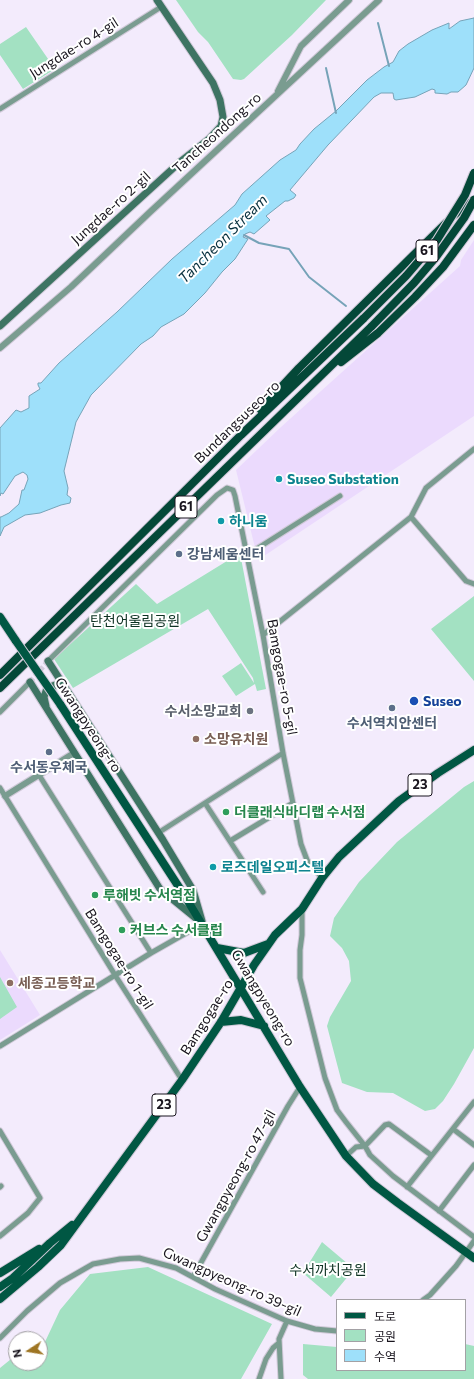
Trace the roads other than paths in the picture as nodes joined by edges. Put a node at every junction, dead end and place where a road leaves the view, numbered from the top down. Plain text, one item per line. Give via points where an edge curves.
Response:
1 (157, 0) edge
2 (349, 0) edge
3 (379, 0) edge
4 (161, 7) junction
5 (276, 96) junction
6 (0, 109) edge
7 (474, 173) edge
8 (474, 200) edge
9 (474, 225) edge
10 (0, 326) edge
11 (0, 348) edge
12 (312, 384) junction
13 (241, 435) junction
14 (474, 449) edge
15 (340, 496) dead end
16 (411, 517) junction
17 (247, 555) junction
18 (474, 584) edge
19 (0, 617) edge
20 (262, 635) junction
21 (48, 662) joint
22 (0, 675) edge
23 (30, 682) joint
24 (0, 688) edge
25 (66, 689) junction
26 (0, 712) edge
27 (48, 712) junction
28 (474, 750) edge
29 (74, 753) junction
30 (283, 753) junction
31 (39, 775) junction
32 (0, 788) edge
33 (5, 796) junction
34 (205, 803) junction
35 (293, 803) junction
36 (158, 833) junction
37 (230, 841) junction
38 (322, 878) junction
39 (263, 892) dead end
40 (302, 909) junction
41 (202, 924) junction
42 (269, 944) junction
43 (217, 948) junction
44 (151, 953) junction
45 (115, 975) junction
46 (240, 988) junction
47 (221, 1022) junction
48 (264, 1026) junction
49 (0, 1046) edge
50 (182, 1080) junction
51 (300, 1087) junction
52 (474, 1102) edge
53 (453, 1129) junction
54 (0, 1131) edge
55 (474, 1145) edge
56 (365, 1146) junction
57 (346, 1156) junction
58 (431, 1156) junction
59 (474, 1165) edge
60 (407, 1186) junction
61 (439, 1211) junction
62 (82, 1217) junction
63 (473, 1234) edge
64 (0, 1236) edge
65 (474, 1241) edge
66 (50, 1243) junction
67 (466, 1252) junction
68 (474, 1258) edge
69 (0, 1273) edge
70 (193, 1277) junction
71 (0, 1287) edge
72 (0, 1299) edge
73 (424, 1299) edge
74 (287, 1322) junction
75 (336, 1331) edge
76 (0, 1338) edge
77 (279, 1342) junction
78 (259, 1378) edge
79 (281, 1379) edge

1 - 4 main road, Jungdae-ro 2-gil
2 - 5 street via 301,46
3 - 5 street, Tancheondong-ro
4 - 6 street, Jungdae-ro 4-gil
4 - 10 main road, Jungdae-ro 2-gil via 213,83 220,100 223,117 221,126
5 - 11 street, Tancheondong-ro via 71,287
7 - 13 highway, Bundangsuseo-ro / 61, bridge via 465,194 436,240 406,276
8 - 12 highway, Bundangsuseo-ro / 61, bridge via 436,257 414,283
8 - 13 highway via 456,213 299,368
9 - 12 highway via 443,267 415,297 378,333
12 - 24 highway, Bundangsuseo-ro / 61
13 - 22 highway, Bundangsuseo-ro / 61
14 - 16 street via 426,488
15 - 17 street
16 - 18 street via 466,581
16 - 20 street
17 - 20 street, Bamgogae-ro 5-gil
17 - 21 street, Bamgogae-ro 5-gil via 235,496 233,490 227,488
19 - 41 main road, Gwangpyeong-ro, bridge via 60,704
20 - 30 street, Bamgogae-ro 5-gil
21 - 25 main road
23 - 26 street
23 - 27 main road
25 - 27 main road via 55,685 46,691 44,697
25 - 36 main road
27 - 29 main road
28 - 38 main road, Bamgogae-ro / 23 via 399,801 353,843
29 - 31 street, Gwangpyeong-ro
29 - 41 main road via 160,889
30 - 34 street
30 - 35 street, Bamgogae-ro 5-gil
31 - 33 street, Gwangpyeong-ro
31 - 44 street
32 - 33 street, Bamgogae-ro 1-gil
33 - 45 street, Bamgogae-ro 1-gil
34 - 36 street
34 - 37 street
35 - 37 street
35 - 38 street, Bamgogae-ro 5-gil via 301,844 307,860
36 - 41 main road via 193,890
37 - 39 street
38 - 40 main road, Bamgogae-ro / 23
40 - 42 main road, Bamgogae-ro / 23
40 - 56 street via 300,978 325,1078 337,1110
41 - 43 main road, Gwangpyeong-ro
41 - 44 street
42 - 43 main road via 244,953
42 - 46 main road, Bamgogae-ro / 23
43 - 46 main road, Gwangpyeong-ro
44 - 45 street
45 - 49 street
45 - 50 street, Bamgogae-ro 1-gil
46 - 47 main road, Bamgogae-ro / 23
46 - 48 main road, Gwangpyeong-ro
47 - 48 main road via 242,1020
47 - 50 main road, Bamgogae-ro / 23
48 - 51 main road, Gwangpyeong-ro
50 - 62 main road, Bamgogae-ro / 23
51 - 57 main road, Gwangpyeong-ro
51 - 70 street, Gwangpyeong-ro 47-gil
52 - 53 street
53 - 55 street
53 - 58 street
54 - 64 street via 40,1198 28,1213
56 - 57 street via 356,1147
56 - 58 street via 389,1124
56 - 60 street via 370,1155
57 - 67 main road, Gwangpyeong-ro via 373,1184
58 - 60 street
59 - 61 street
60 - 61 street
61 - 63 street
62 - 66 main road, Bamgogae-ro / 23
62 - 72 main road, Bamgogae-ro / 23 via 61,1245
65 - 67 street
66 - 69 main road
66 - 71 main road, Bamgogae-ro / 23
67 - 68 main road, Gwangpyeong-ro
67 - 73 street
70 - 74 street, Gwangpyeong-ro 39-gil
70 - 76 street, Gwangpyeong-ro 39-gil via 176,1268 139,1258 93,1264 60,1283
74 - 75 street, Gwangpyeong-ro 39-gil
74 - 77 street
77 - 78 street via 266,1359
77 - 79 street

